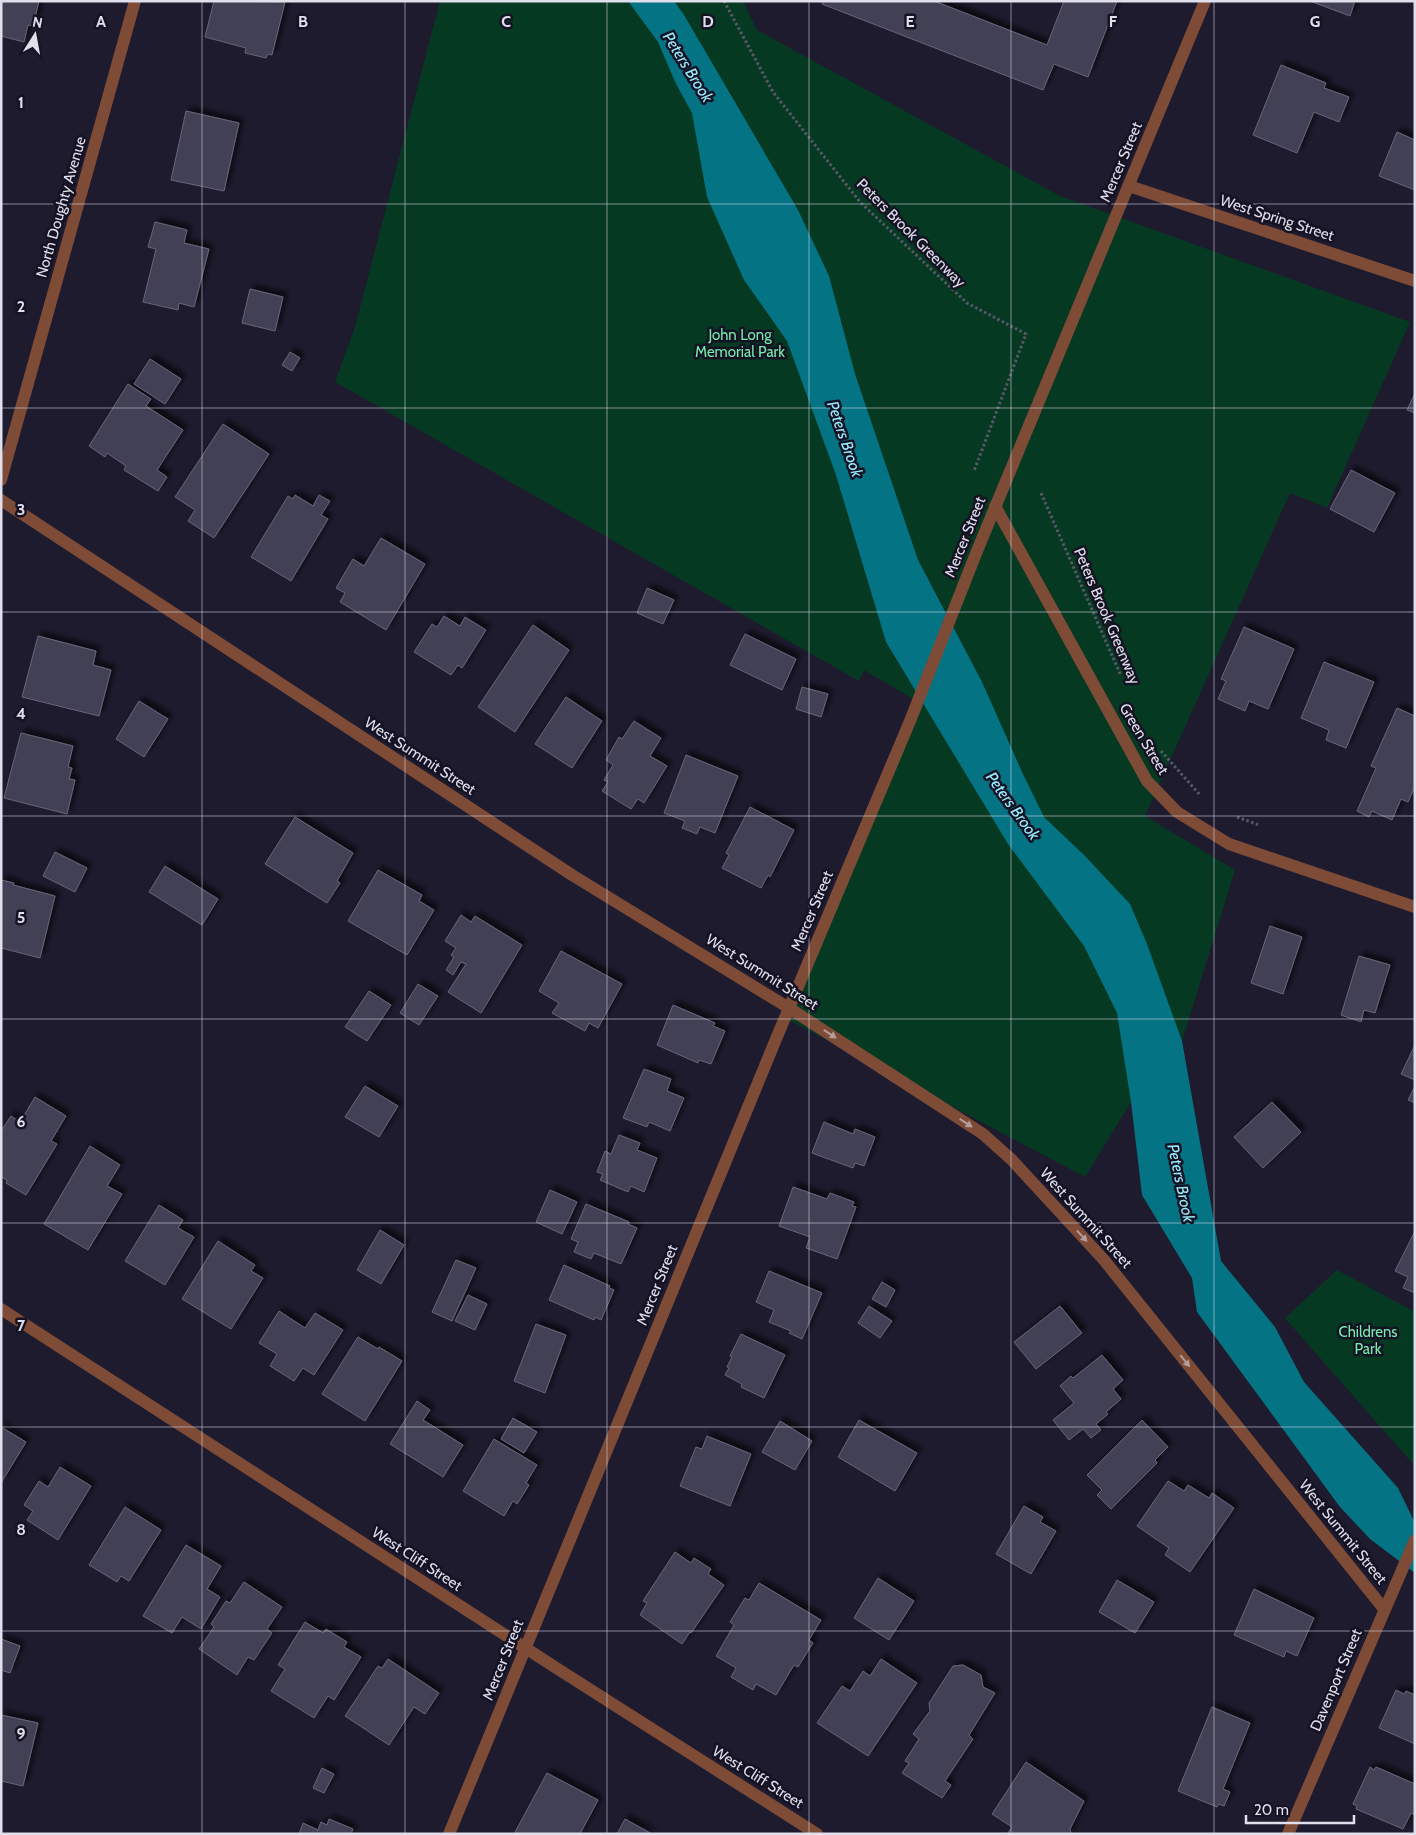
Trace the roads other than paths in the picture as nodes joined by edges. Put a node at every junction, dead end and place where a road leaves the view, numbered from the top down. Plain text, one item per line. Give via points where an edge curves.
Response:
1 (135, 1) edge
2 (1205, 1) edge
3 (1129, 186) junction
4 (1415, 281) edge
5 (1, 480) edge
6 (1, 500) edge
7 (995, 506) junction
8 (1415, 906) edge
9 (789, 1008) junction
10 (1, 1309) edge
11 (1415, 1540) edge
12 (1384, 1608) junction
13 (526, 1647) junction
14 (449, 1834) edge
15 (817, 1834) edge
16 (1288, 1834) edge

1 - 5 street, North Doughty Avenue
2 - 3 street, Mercer Street
3 - 4 street, West Spring Street
3 - 7 street, Mercer Street
6 - 9 street, West Summit Street via 572,874
7 - 8 street, Green Street via 1148,781 1177,812 1229,844
7 - 9 street, Mercer Street via 910,721
9 -> 12 street, West Summit Street via 983,1134 1012,1160 1104,1260
9 - 13 street, Mercer Street
10 - 13 street, West Cliff Street
11 - 12 street, Davenport Street
12 - 16 street, Davenport Street
13 - 14 street, Mercer Street
13 - 15 street, West Cliff Street

